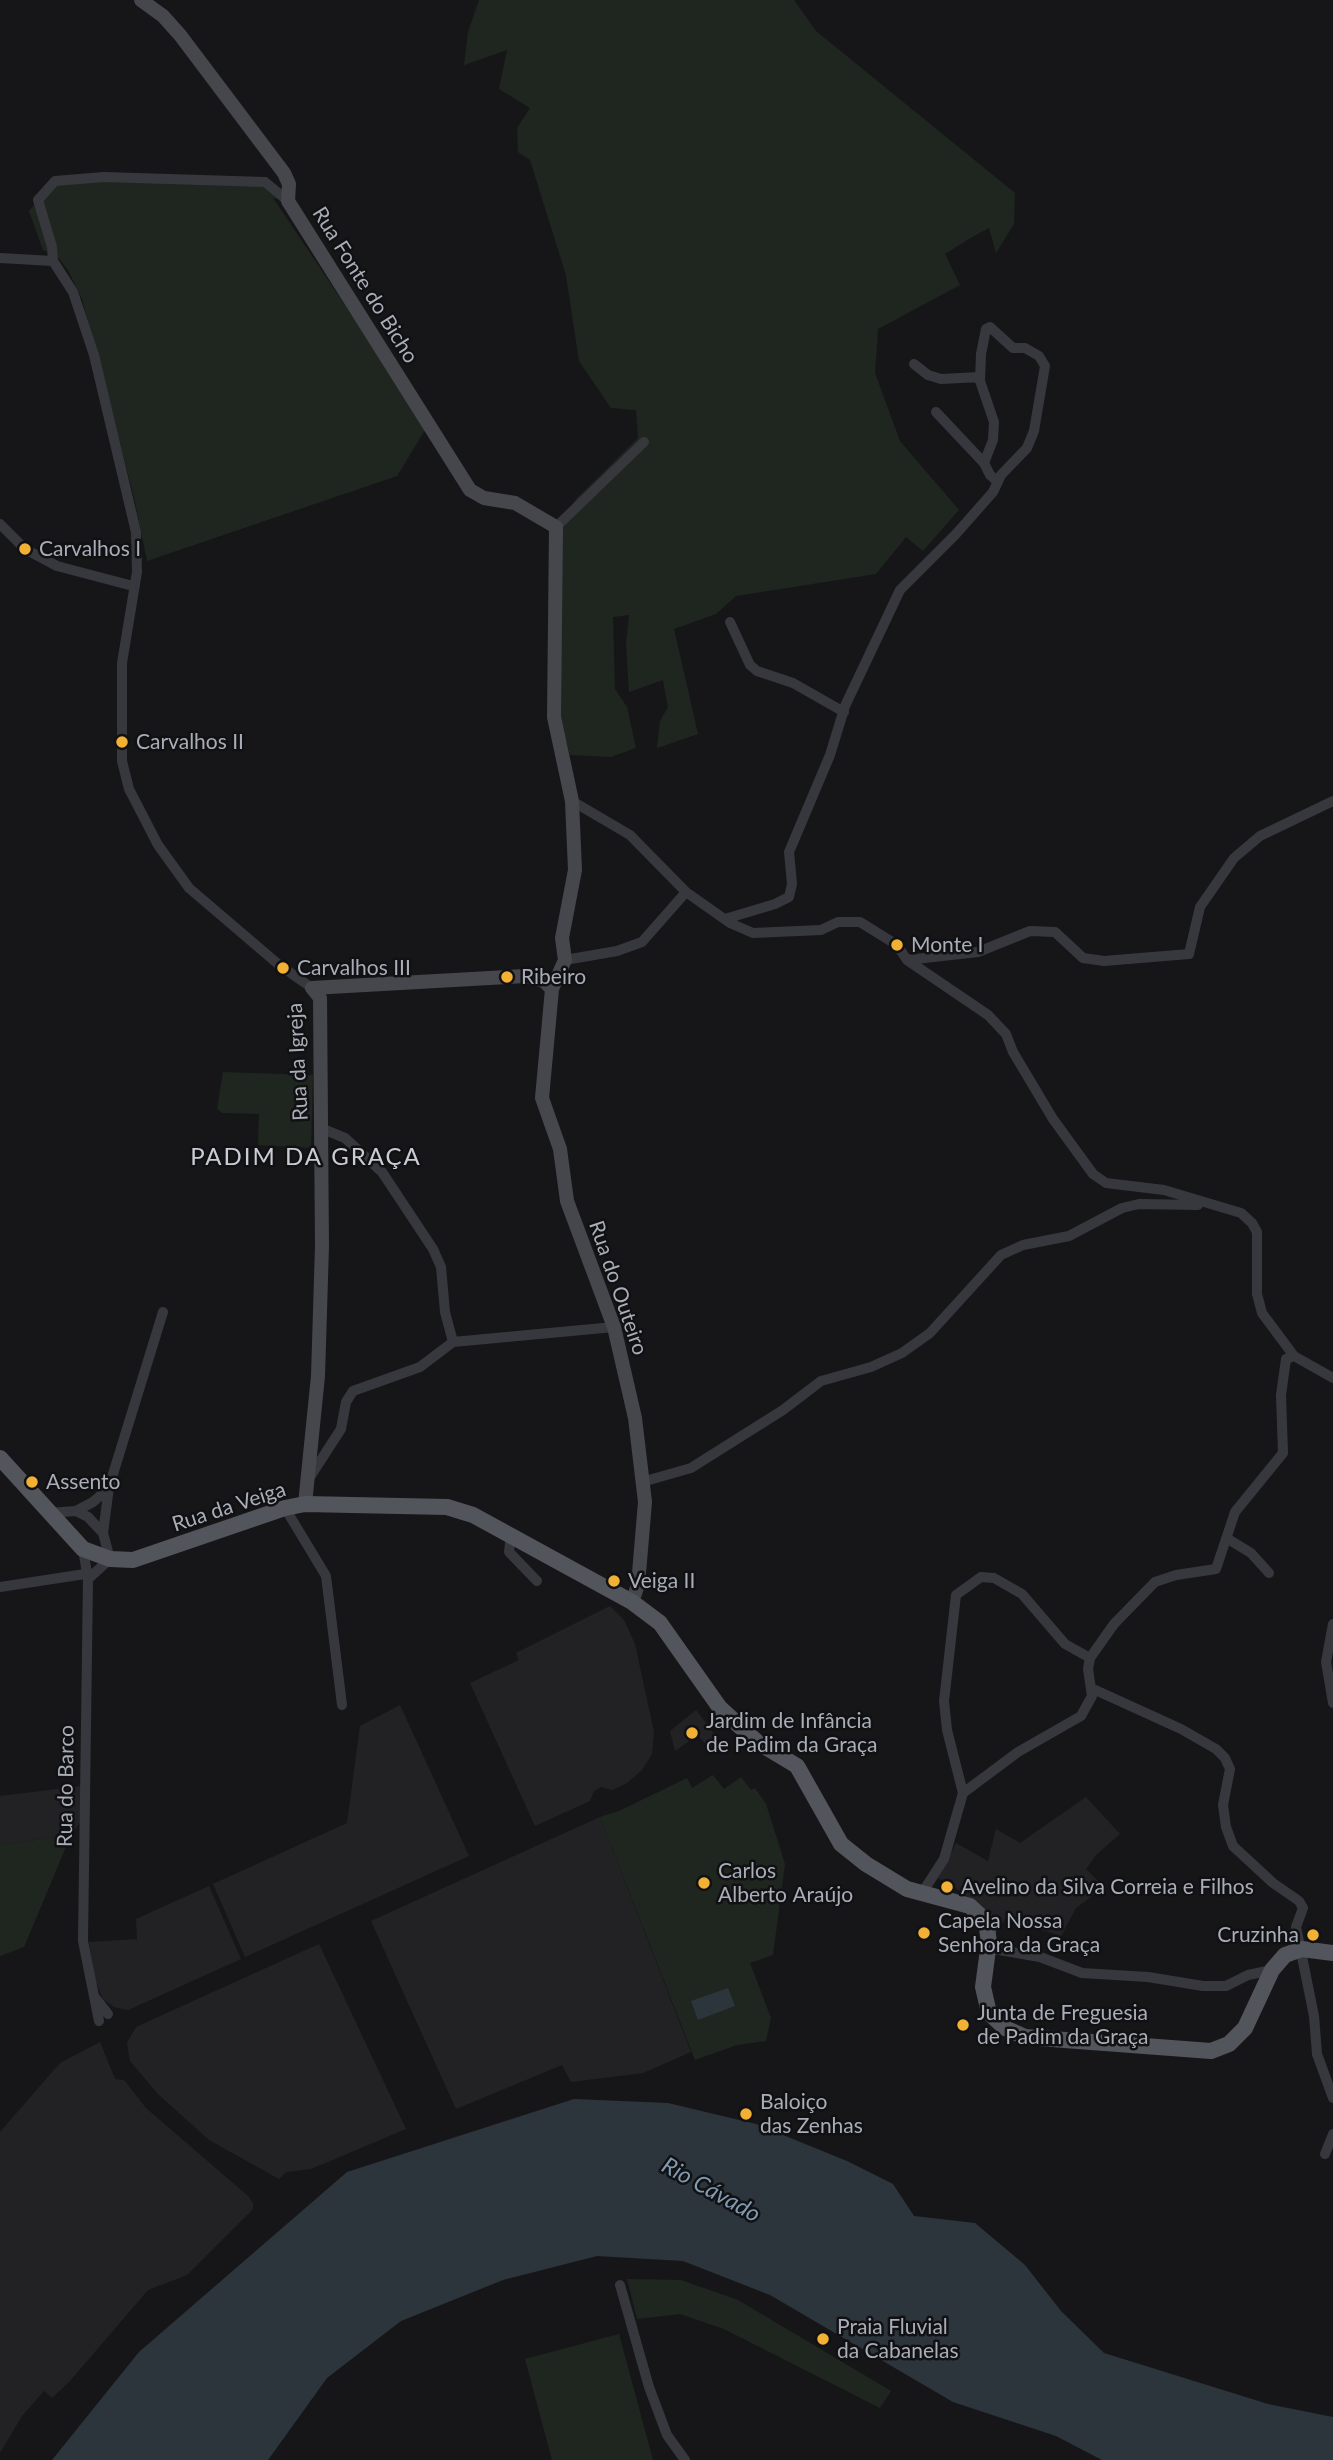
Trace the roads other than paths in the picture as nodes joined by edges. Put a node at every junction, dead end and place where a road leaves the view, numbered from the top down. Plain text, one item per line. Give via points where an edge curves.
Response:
1 (141, 0) edge
2 (288, 201) junction
3 (0, 258) edge
4 (53, 261) junction
5 (914, 364) dead end
6 (980, 377) junction
7 (936, 412) dead end
8 (644, 442) dead end
9 (984, 463) junction
10 (998, 482) junction
11 (0, 524) edge
12 (556, 527) junction
13 (133, 586) junction
14 (730, 622) dead end
15 (844, 712) junction
16 (572, 801) junction
17 (1333, 801) edge
18 (686, 892) junction
19 (725, 919) junction
20 (565, 960) junction
21 (906, 960) junction
22 (312, 988) junction
23 (552, 989) junction
24 (323, 1129) junction
25 (1213, 1205) junction
26 (163, 1312) dead end
27 (614, 1327) junction
28 (453, 1342) junction
29 (1294, 1356) junction
30 (1333, 1378) edge
31 (0, 1458) edge
32 (308, 1480) junction
33 (642, 1482) junction
34 (109, 1487) junction
35 (305, 1504) junction
36 (285, 1508) junction
37 (76, 1511) junction
38 (47, 1513) junction
39 (103, 1533) junction
40 (511, 1535) junction
41 (1228, 1539) junction
42 (83, 1549) junction
43 (110, 1559) junction
44 (1269, 1573) dead end
45 (87, 1576) junction
46 (537, 1581) dead end
47 (0, 1587) edge
48 (632, 1602) junction
49 (1333, 1624) edge
50 (1090, 1658) junction
51 (1091, 1688) junction
52 (1333, 1703) edge
53 (342, 1705) dead end
54 (963, 1793) junction
55 (922, 1893) junction
56 (988, 1948) junction
57 (1302, 1949) junction
58 (1333, 1953) edge
59 (1272, 1970) junction
60 (92, 1993) junction
61 (108, 2014) dead end
62 (99, 2021) dead end
63 (1333, 2098) edge
64 (1333, 2134) edge
65 (1325, 2154) dead end
66 (620, 2285) dead end
67 (685, 2460) edge

1 - 2 street, Rua Fonte do Bicho via 180,35 277,163 289,184
2 - 4 street via 265,182 104,177 55,181 38,200
2 - 12 street, Rua Fonte do Bicho via 470,490 484,498 515,503
3 - 4 street
4 - 13 street via 73,292 125,476 136,532
5 - 6 street via 941,379
6 - 9 street via 994,422
6 - 10 street via 986,329 990,327 1013,348 1040,356 1045,366 1034,431 1027,448
7 - 9 street
8 - 12 street
9 - 10 street
10 - 15 street via 956,534 900,590
11 - 13 street via 25,550 57,566
12 - 16 street via 554,718
13 - 22 street via 122,663 122,761 129,789 158,845 190,888
14 - 15 street via 757,671 793,683
15 - 19 street via 789,852 789,897
16 - 18 street via 630,835
16 - 20 street via 575,870 562,938
17 - 21 street via 1260,836 1234,858 1200,907 1189,954 1104,961 1083,958 1055,932 1030,931 978,952
18 - 19 street
18 - 20 street via 642,942
19 - 21 street via 753,933 821,930 838,922 860,922 897,945
20 - 23 street, Rua do Outeiro
21 - 25 street via 988,1015 1006,1034 1053,1119 1093,1174 1106,1183 1164,1190
22 - 23 street, Rua da Igreja via 524,976 544,981
22 - 24 street, Rua da Igreja via 320,998
23 - 27 street, Rua do Outeiro via 543,1080 545,1111 560,1149 567,1201
24 - 28 street via 345,1138 382,1172 433,1249 441,1267
24 - 32 street, Rua da Igreja via 318,1377
25 - 29 street via 1241,1213 1257,1232 1256,1294 1262,1313
25 - 33 street via 1122,1208 1069,1236 1023,1245 1001,1255 930,1333 902,1353 821,1381 691,1468
26 - 34 street
27 - 28 street
27 - 33 street, Rua do Outeiro via 635,1418
28 - 32 street via 420,1367 353,1391 341,1429
29 - 30 street
29 - 41 street via 1286,1359 1281,1395 1283,1453 1235,1512
31 - 38 main road
32 - 35 street, Rua da Igreja
33 - 48 street, Rua do Outeiro via 645,1502 638,1585
34 - 37 street
34 - 39 street
35 - 36 main road, Rua da Veiga
35 - 40 main road, Rua da Veiga via 447,1507
36 - 43 main road, Rua da Veiga via 133,1560
36 - 53 street via 326,1576
37 - 38 street
37 - 39 street
38 - 42 main road
39 - 43 street
40 - 46 street via 509,1552
40 - 48 main road, Rua da Veiga
41 - 44 street via 1251,1553
41 - 50 street via 1216,1569 1155,1582 1114,1624
42 - 43 main road, Rua da Veiga
42 - 45 street, Rua do Barco
43 - 45 street
45 - 47 street
45 - 60 street, Rua do Barco via 83,1941
48 - 55 main road, Rua da Veiga via 660,1623 720,1708 757,1742 797,1766 841,1843 886,1877
49 - 52 street via 1326,1662
50 - 51 street
50 - 54 street via 1065,1644 1022,1594 994,1578 981,1577 956,1595 944,1701
51 - 54 street via 1093,1696 1081,1716 1018,1752
51 - 57 street via 1216,1749 1230,1769 1223,1805 1233,1846 1299,1901 1303,1908 1296,1927
54 - 55 street via 944,1859
55 - 56 main road, Rua da Veiga via 970,1906 986,1921
56 - 59 street via 1040,1957 1083,1973 1203,1986 1226,1986
56 - 59 main road via 983,1987 989,2013 1005,2028 1025,2037 1211,2051 1229,2044 1245,2028
57 - 58 main road
57 - 59 main road via 1285,1955
57 - 63 street via 1317,2054
60 - 61 street, Rua do Barco
60 - 62 street, Rua do Barco
64 - 65 street
66 - 67 street via 667,2435

